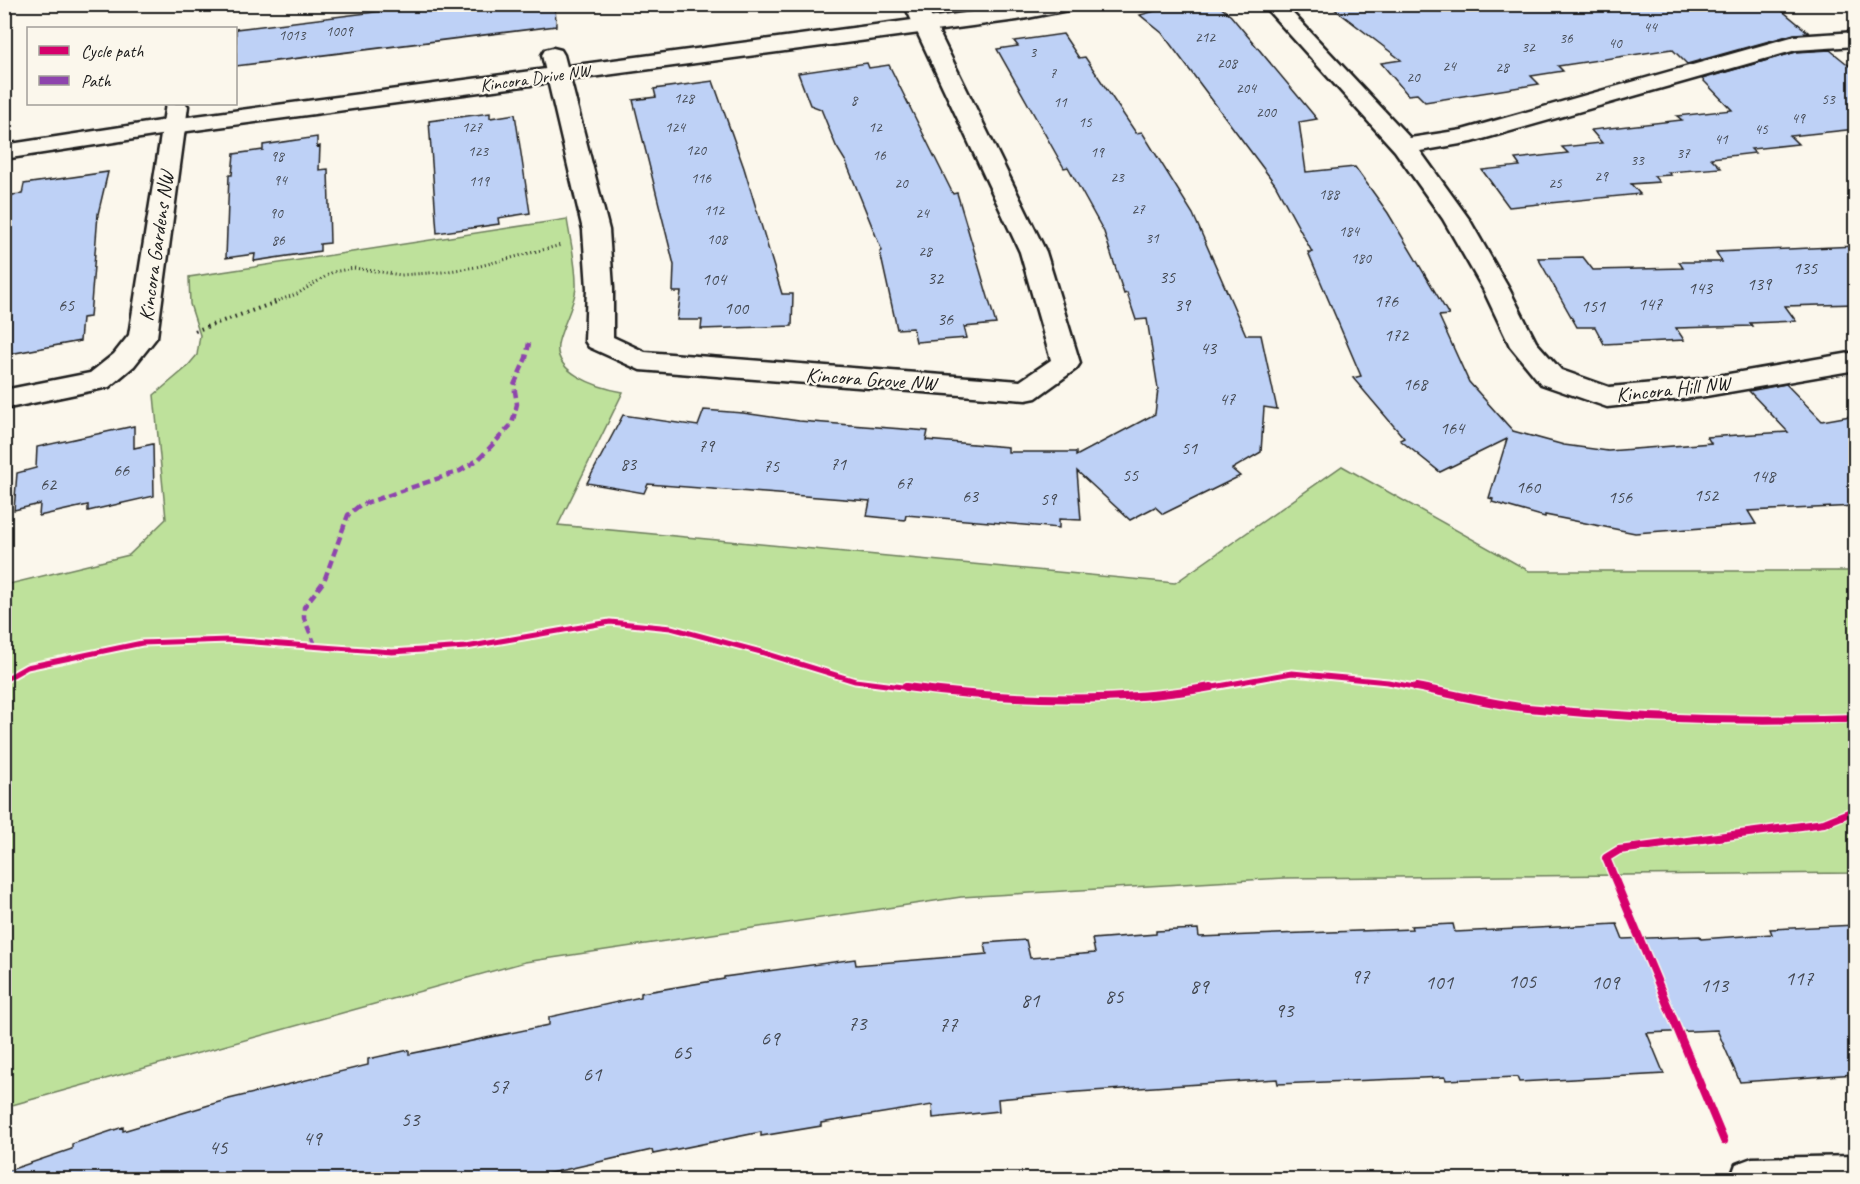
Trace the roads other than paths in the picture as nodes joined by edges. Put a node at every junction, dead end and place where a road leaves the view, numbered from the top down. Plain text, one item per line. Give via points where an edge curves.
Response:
1 (939, 4) edge
2 (1065, 4) edge
3 (1272, 4) edge
4 (918, 13) edge
5 (1856, 39) edge
6 (556, 65) junction
7 (237, 98) edge
8 (237, 105) edge
9 (237, 105) edge
10 (181, 112) edge
11 (4, 131) edge
12 (1404, 146) junction
13 (4, 152) edge
14 (1856, 361) edge
15 (4, 400) edge
16 (1856, 1178) edge
17 (1752, 1179) edge

1 - 4 street, Kincora Drive NW
2 - 4 street, Kincora Drive NW via 1017,14
3 - 12 street, Kincora Hill NW
4 - 6 street, Kincora Drive NW
4 - 6 street, Kincora Grove NW via 1033,252 1066,363 1026,392 640,361 599,341 596,230
5 - 12 street via 1796,43 1464,137
6 - 7 street, Kincora Drive NW
6 - 9 street, Kincora Drive NW
8 - 10 street, Kincora Drive NW
10 - 11 street, Kincora Drive NW
10 - 13 street, Kincora Drive NW
10 - 15 street, Kincora Gardens NW via 143,337 124,360 99,380
12 - 14 street, Kincora Hill NW via 1456,219 1524,346 1551,378 1607,397 1700,388
16 - 17 street

